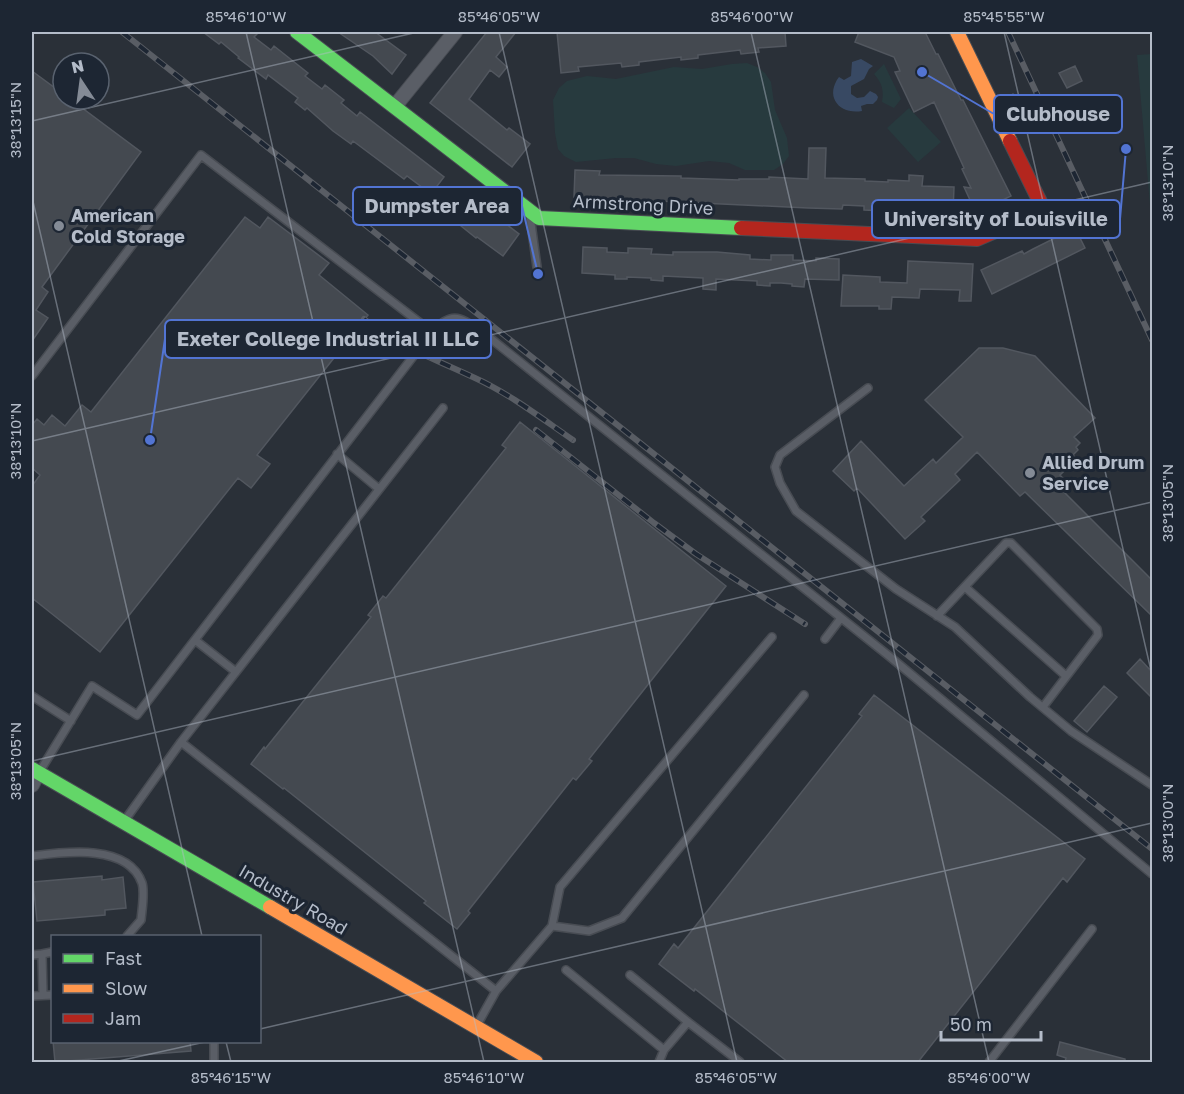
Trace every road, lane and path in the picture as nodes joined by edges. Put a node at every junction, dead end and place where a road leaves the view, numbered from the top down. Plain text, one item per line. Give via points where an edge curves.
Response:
1 (455, 32) edge
2 (957, 32) edge
3 (301, 33) edge
4 (395, 106) junction
5 (529, 210) junction
6 (537, 267) dead end
7 (432, 332) junction
8 (32, 376) edge
9 (868, 388) dead end
10 (443, 408) dead end
11 (338, 454) junction
12 (379, 489) junction
13 (965, 586) junction
14 (937, 616) junction
15 (841, 618) junction
16 (772, 637) dead end
17 (825, 639) dead end
18 (195, 640) junction
19 (236, 672) junction
20 (1066, 676) junction
21 (804, 695) dead end
22 (32, 696) edge
23 (1043, 707) junction
24 (71, 721) junction
25 (181, 742) junction
26 (34, 776) edge
27 (1152, 785) edge
28 (123, 822) junction
29 (32, 856) edge
30 (1152, 874) edge
31 (552, 926) junction
32 (1092, 928) dead end
33 (128, 935) edge
34 (51, 952) edge
35 (42, 954) junction
36 (32, 955) edge
37 (566, 970) dead end
38 (630, 975) dead end
39 (496, 991) junction
40 (51, 995) edge
41 (32, 996) edge
42 (43, 996) junction
43 (688, 1022) junction
44 (476, 1028) junction
45 (214, 1043) edge
46 (664, 1050) junction
47 (214, 1062) edge
48 (536, 1062) edge
49 (659, 1062) edge
50 (740, 1062) edge
51 (989, 1062) edge

1 - 4 street
2 - 5 street, Armstrong Drive via 1044,210 977,239 539,218
3 - 4 street, Armstrong Drive
4 - 5 street, Armstrong Drive
5 - 6 lane
7 - 8 lane via 201,155
7 - 11 lane
7 - 15 lane via 451,318 480,330
9 - 14 lane via 780,455 775,467 796,511
10 - 12 lane
11 - 12 lane
11 - 18 lane
12 - 19 lane
13 - 14 lane
13 - 20 lane
13 - 20 lane via 1006,543 1011,543 1097,629 1098,636
14 - 23 lane via 955,627
15 - 17 lane
15 - 30 lane
16 - 31 lane via 560,887
18 - 19 lane
18 - 24 lane via 137,715 92,686
19 - 25 lane
20 - 23 lane
21 - 31 lane via 622,918 590,932
22 - 24 lane
23 - 27 lane via 1071,731
24 - 26 lane
25 - 28 lane
25 - 39 lane
26 - 28 street, Industry Road
28 - 44 street, Industry Road
29 - 33 lane via 102,853 129,864 142,883 141,920
31 - 39 lane
32 - 51 lane
34 - 35 lane
35 - 36 lane
35 - 42 lane
37 - 46 lane
38 - 43 lane
39 - 44 lane
40 - 42 lane
41 - 42 lane
43 - 46 lane
43 - 50 lane
44 - 48 street, Industry Road
45 - 47 lane
46 - 49 lane

